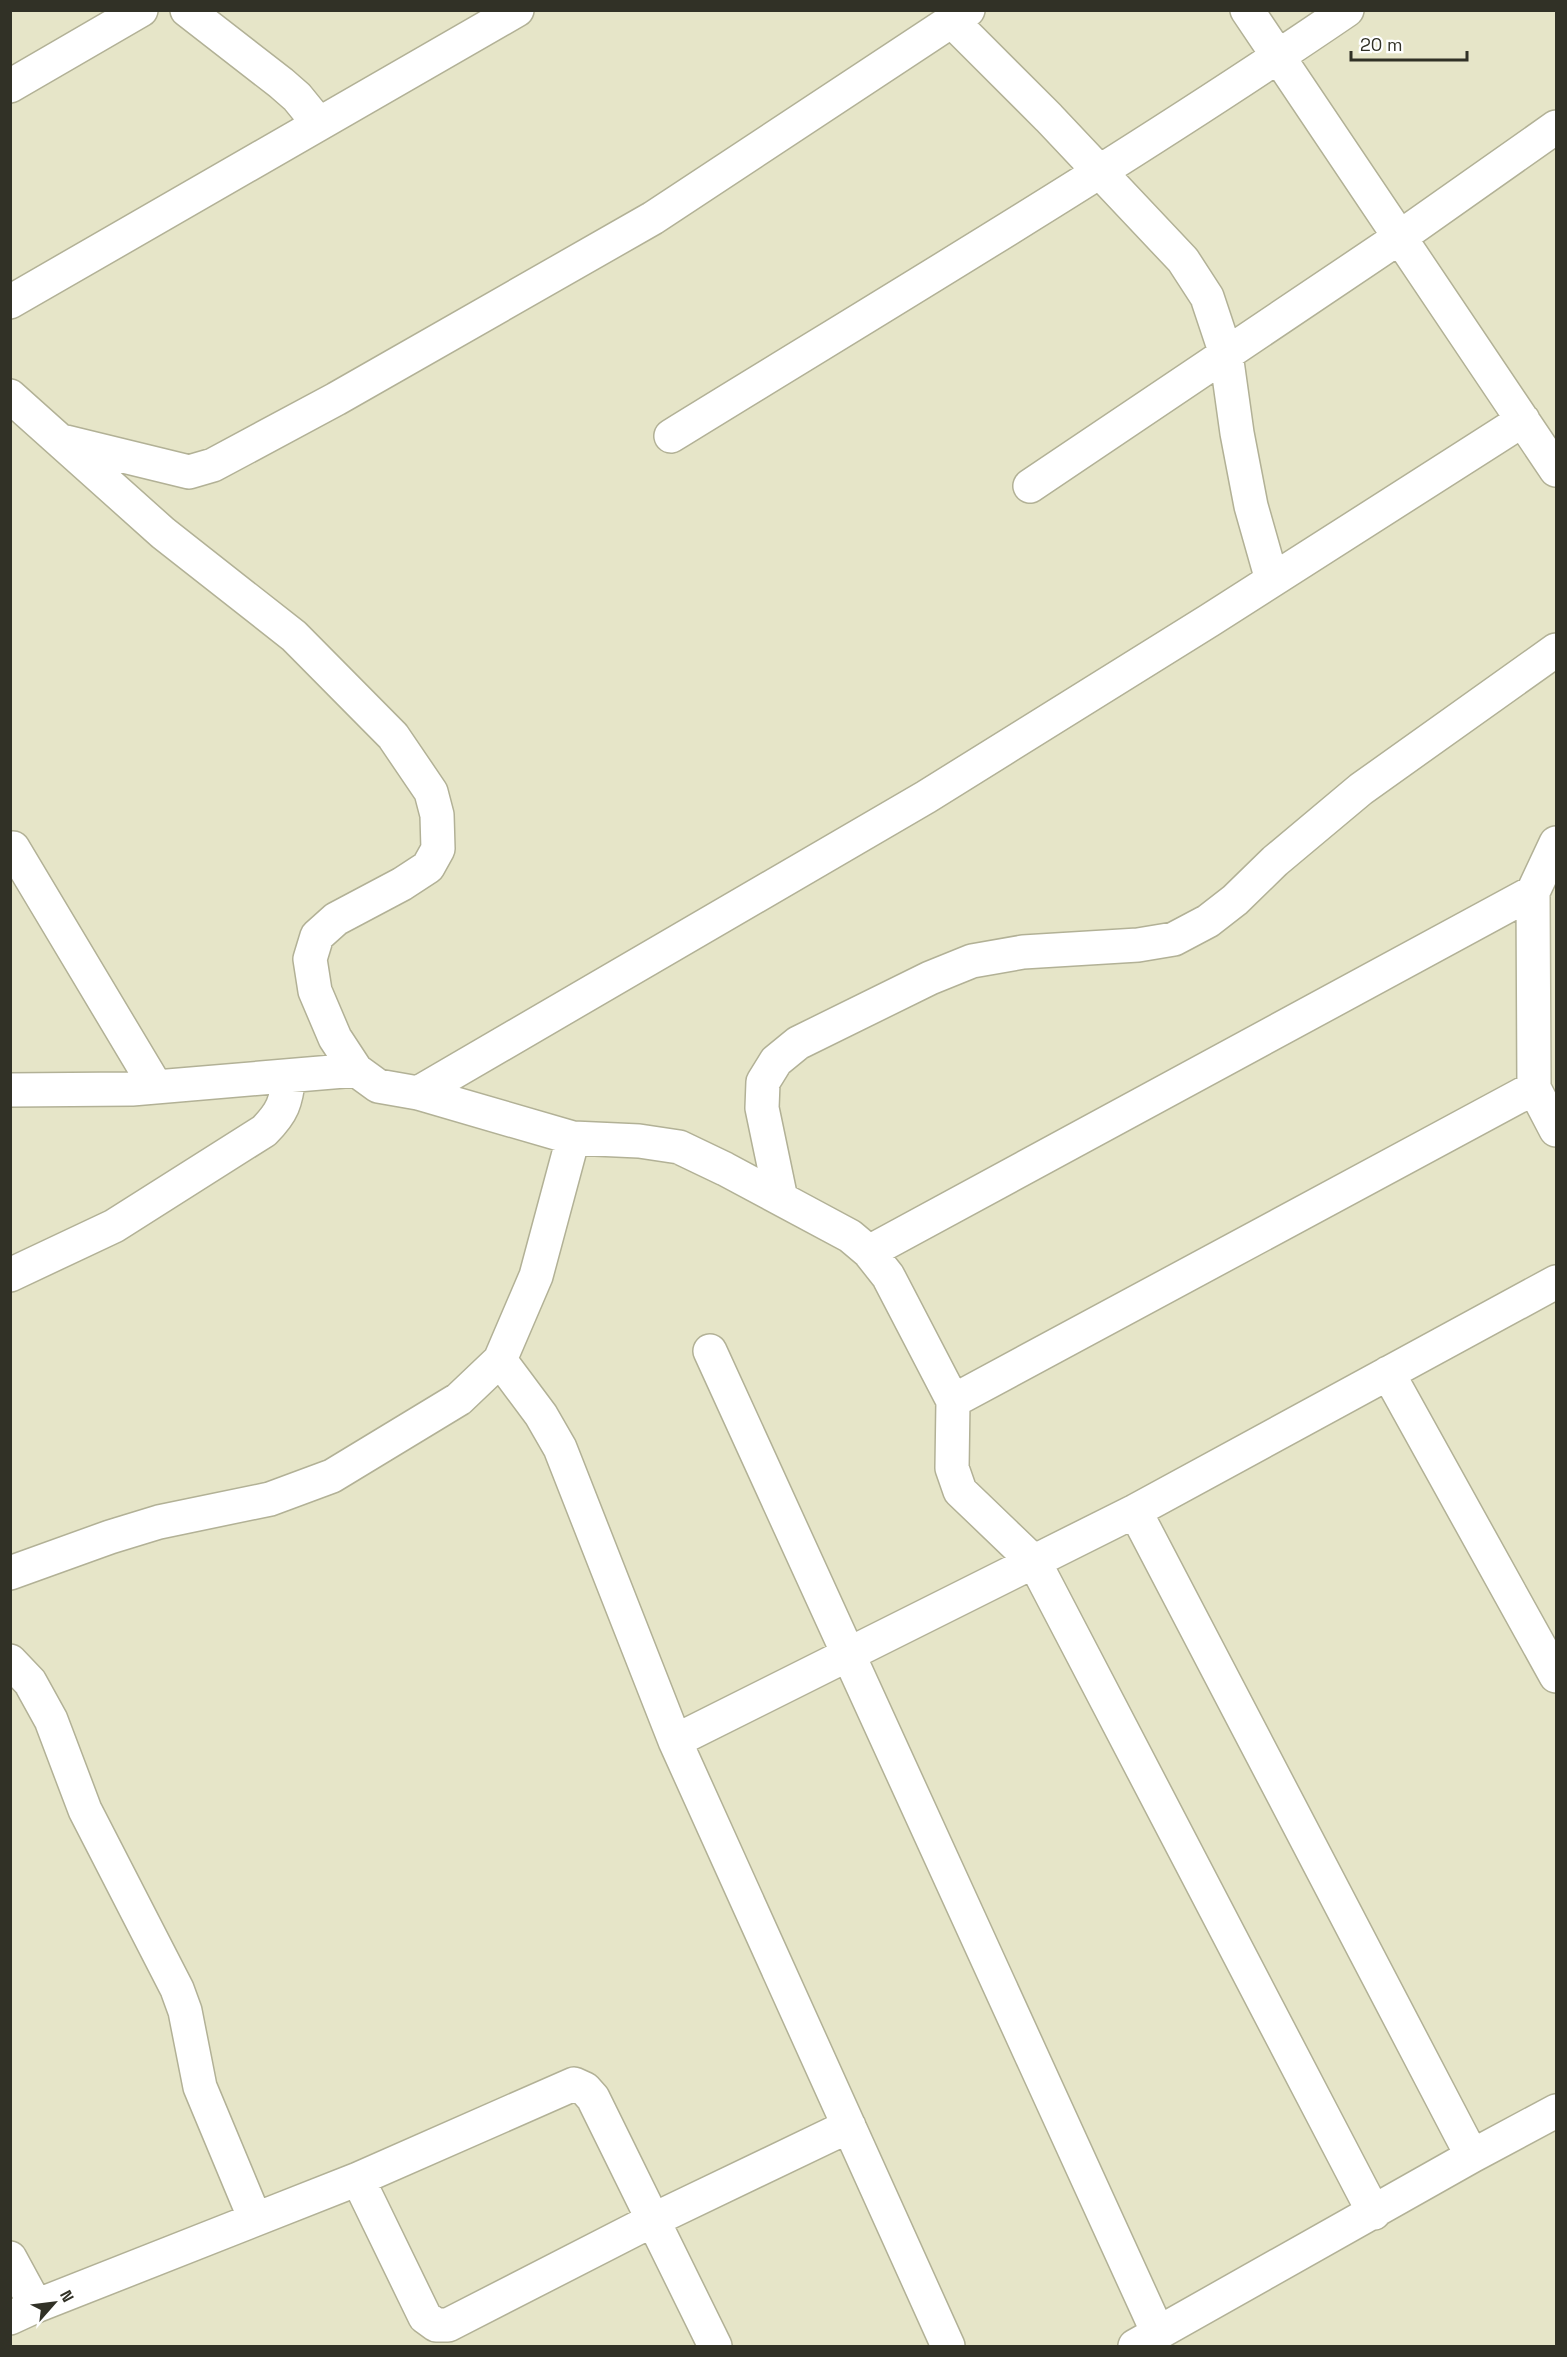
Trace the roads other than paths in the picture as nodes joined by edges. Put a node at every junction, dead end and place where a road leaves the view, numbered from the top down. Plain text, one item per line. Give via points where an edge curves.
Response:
1 (141, 10) edge
2 (187, 10) edge
3 (517, 10) edge
4 (1247, 10) edge
5 (1347, 10) edge
6 (960, 16) edge
7 (1279, 57) junction
8 (10, 87) edge
9 (319, 124) junction
10 (1557, 127) edge
11 (1100, 171) junction
12 (1400, 237) junction
13 (10, 302) edge
14 (1226, 354) junction
15 (10, 396) edge
16 (1523, 420) junction
17 (671, 436) dead end
18 (63, 441) junction
19 (1557, 470) edge
20 (1030, 486) dead end
21 (1272, 580) junction
22 (1557, 650) edge
23 (1557, 843) edge
24 (13, 848) dead end
25 (1533, 892) junction
26 (356, 1070) junction
27 (289, 1076) junction
28 (156, 1087) junction
29 (1534, 1088) junction
30 (10, 1090) edge
31 (418, 1093) junction
32 (1557, 1130) edge
33 (573, 1138) junction
34 (781, 1199) junction
35 (869, 1252) junction
36 (10, 1275) edge
37 (1557, 1282) edge
38 (710, 1351) dead end
39 (500, 1360) junction
40 (1388, 1373) junction
41 (952, 1401) junction
42 (1135, 1511) junction
43 (1035, 1563) junction
44 (10, 1573) edge
45 (848, 1656) junction
46 (10, 1661) edge
47 (1557, 1676) edge
48 (675, 1741) junction
49 (1557, 2110) edge
50 (849, 2126) junction
51 (1472, 2156) junction
52 (358, 2179) junction
53 (1374, 2212) junction
54 (255, 2219) junction
55 (653, 2220) junction
56 (10, 2258) edge
57 (23, 2312) edge
58 (1147, 2340) edge
59 (715, 2346) edge
60 (948, 2346) edge

1 - 8 street
2 - 9 street via 297,97
3 - 9 street
4 - 7 street
5 - 7 street
6 - 11 street
6 - 18 street via 653,218 213,465 189,472
7 - 11 street
7 - 12 street
9 - 13 street
10 - 12 street
11 - 14 street via 1183,260 1207,297
11 - 17 street
12 - 14 street
12 - 16 street
14 - 20 street
14 - 21 street via 1251,506
15 - 18 street
16 - 19 street
16 - 21 street
18 - 26 street via 163,533 294,636 393,736 431,792 437,815 438,849 428,867 336,919 317,936 310,959 315,991 335,1038
21 - 31 street via 926,797
22 - 34 street via 1361,789 1235,900 1208,921 1174,939 1023,952 972,961 798,1043 776,1061 763,1082 762,1108
23 - 25 street
24 - 28 street
25 - 29 street
25 - 35 street
26 - 27 street
26 - 31 street via 378,1086
27 - 28 street
27 - 36 street via 286,1101 279,1117 264,1131 114,1226
28 - 30 street
29 - 32 street
29 - 41 street
31 - 33 street
33 - 34 street via 639,1141 679,1148
33 - 39 street via 536,1276
34 - 35 street via 850,1236
35 - 41 street via 888,1276
37 - 40 street
38 - 45 street
39 - 44 street via 459,1399 332,1476 270,1499 159,1522
39 - 48 street via 560,1448
40 - 42 street
40 - 47 street
41 - 43 street via 952,1468 960,1491
42 - 43 street
42 - 51 street
43 - 45 street
43 - 53 street
45 - 48 street
45 - 58 street
46 - 54 street via 30,1682 51,1720 85,1810 177,1989 200,2087
48 - 50 street
49 - 51 street
50 - 55 street
50 - 60 street
51 - 53 street
52 - 54 street
52 - 55 street via 574,2084 593,2098
52 - 55 street via 425,2317 435,2325 465,2318
53 - 58 street
54 - 57 street
55 - 59 street
56 - 57 street

